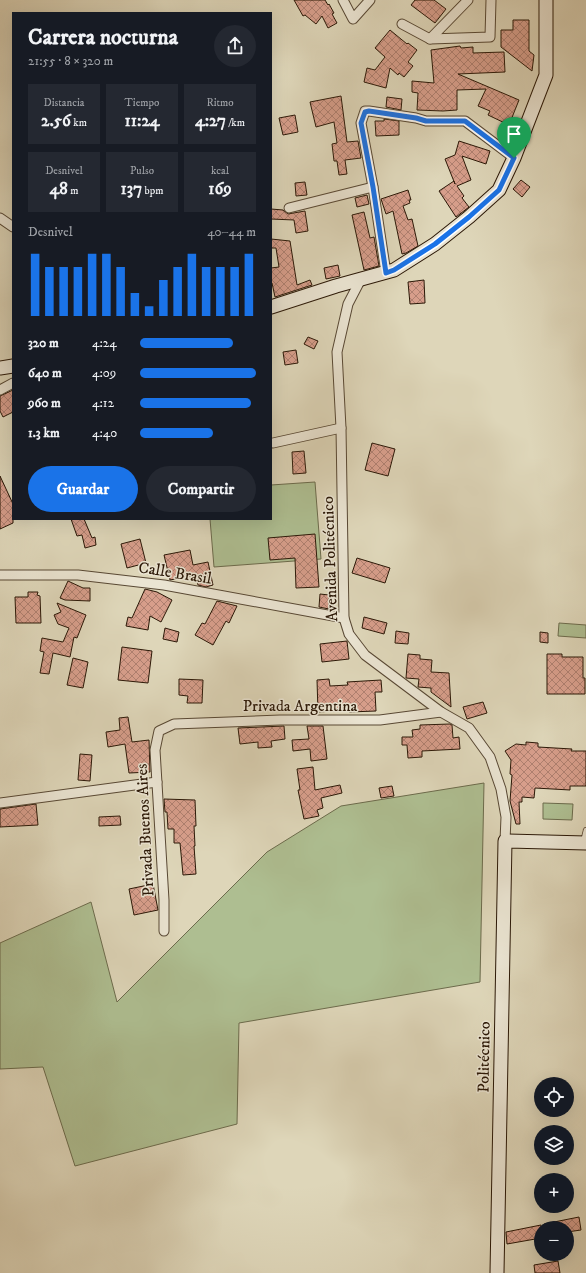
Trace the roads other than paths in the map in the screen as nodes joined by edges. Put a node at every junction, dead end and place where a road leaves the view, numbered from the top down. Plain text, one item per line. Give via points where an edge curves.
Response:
1 (343, 0) edge
2 (370, 0) edge
3 (468, 0) edge
4 (491, 0) edge
5 (546, 0) edge
6 (402, 24) dead end
7 (430, 39) junction
8 (514, 158) junction
9 (373, 187) junction
10 (289, 208) dead end
11 (0, 218) edge
12 (12, 226) edge
13 (386, 273) junction
14 (361, 279) junction
15 (272, 307) edge
16 (12, 366) edge
17 (0, 368) edge
18 (12, 384) edge
19 (0, 390) edge
20 (341, 428) junction
21 (273, 443) dead end
22 (1, 574) edge
23 (344, 618) junction
24 (441, 712) junction
25 (161, 730) joint
26 (157, 782) junction
27 (0, 803) edge
28 (586, 830) edge
29 (505, 841) junction
30 (584, 843) edge
31 (164, 931) dead end
32 (497, 1273) edge

1 - 2 street via 353,19
3 - 7 street
4 - 7 street via 490,36
5 - 8 street via 546,74
6 - 7 street
8 - 9 street via 465,121 426,121 369,111 365,112 361,123
8 - 13 street via 499,190 469,217 435,244
9 - 10 street
9 - 13 street
11 - 12 street
13 - 14 street
14 - 15 street
14 - 20 street, Avenida Politécnico via 348,304 337,352
16 - 17 street
18 - 19 street
20 - 21 street
20 - 23 street, Avenida Politécnico
22 - 23 street, Calle Brasil via 78,575 156,584
23 - 24 street, Avenida Politécnico via 349,634 365,655
24 - 25 street, Privada Argentina via 380,720 198,722 174,724
24 - 29 street, Avenida Politécnico via 469,728 490,757 501,789 506,817
25 - 26 street, Privada Buenos Aires via 158,731 155,750
26 - 27 street
26 - 31 street, Privada Buenos Aires
28 - 30 lane
29 - 30 street
29 - 32 street, Politécnico

